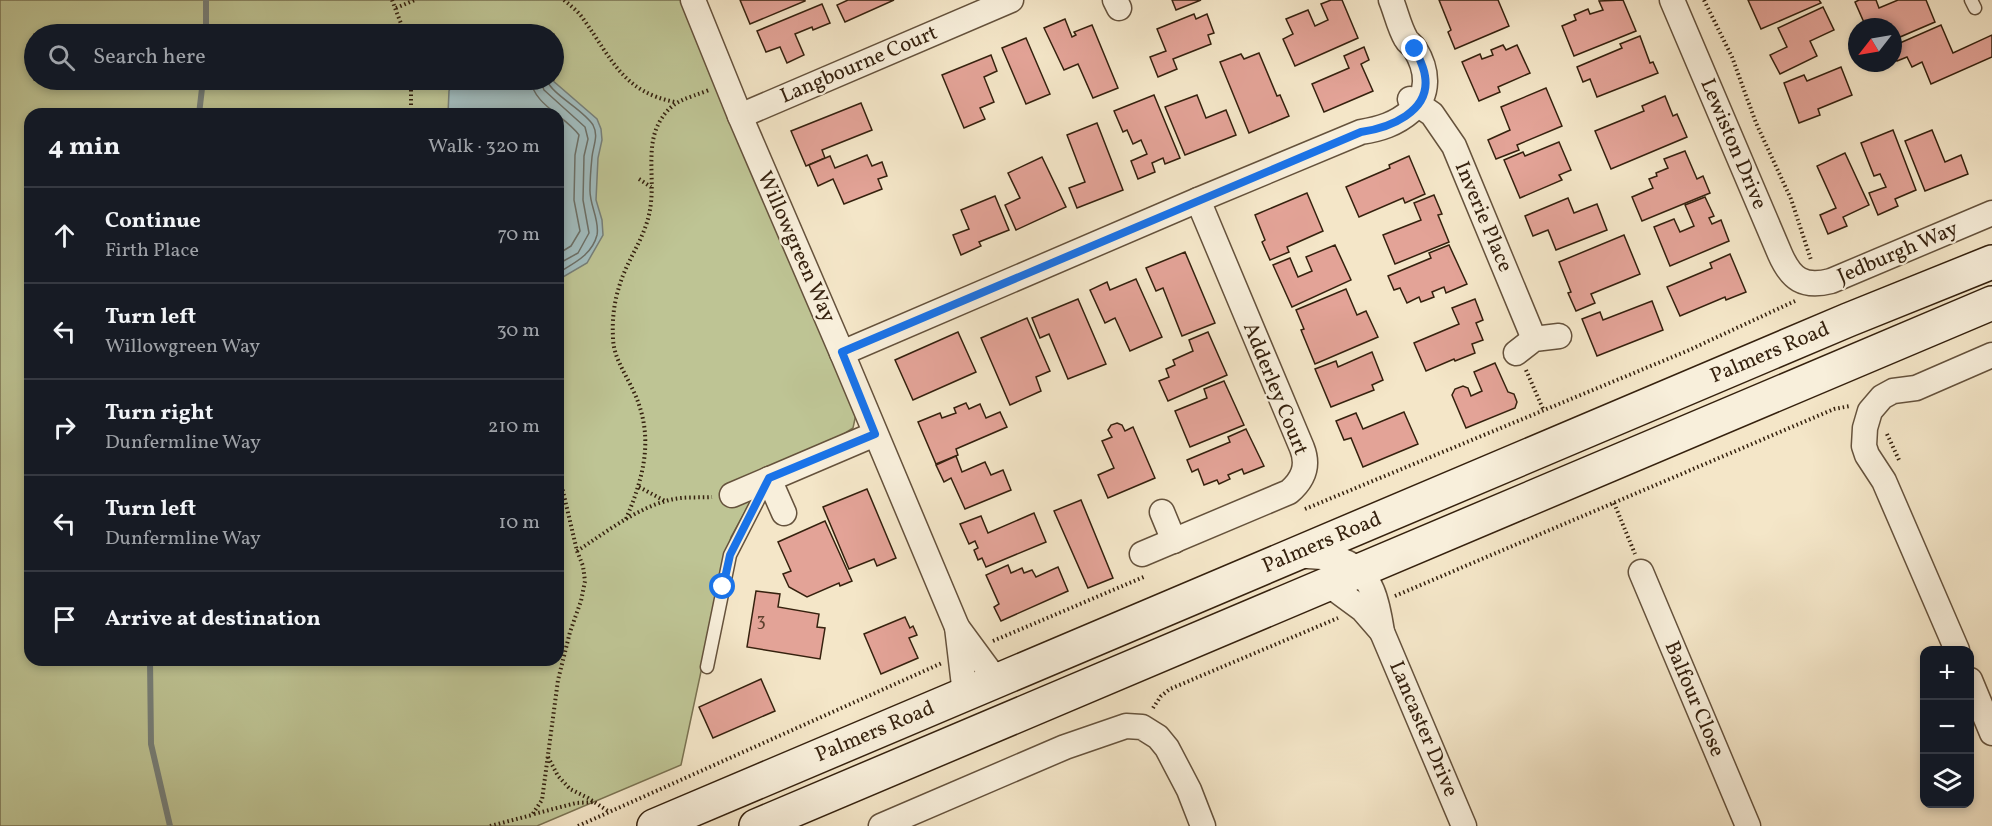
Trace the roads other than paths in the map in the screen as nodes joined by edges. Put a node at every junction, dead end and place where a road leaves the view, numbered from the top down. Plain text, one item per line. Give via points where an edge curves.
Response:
1 (693, 0) edge
2 (1011, 0) edge
3 (1391, 0) edge
4 (1672, 0) edge
5 (1414, 102) junction
6 (740, 116) junction
7 (1198, 200) junction
8 (1992, 213) edge
9 (1992, 262) edge
10 (1808, 283) joint
11 (1992, 303) edge
12 (1559, 336) dead end
13 (842, 352) junction
14 (1992, 355) edge
15 (875, 434) junction
16 (769, 478) junction
17 (732, 495) road end
18 (1162, 512) dead end
19 (784, 513) dead end
20 (1174, 541) junction
21 (1142, 554) dead end
22 (1293, 555) junction
23 (1641, 572) road end
24 (1343, 577) junction
25 (1370, 606) junction
26 (957, 627) junction
27 (1955, 646) edge
28 (707, 667) dead end
29 (996, 680) junction
30 (1974, 690) edge
31 (965, 694) junction
32 (1992, 733) edge
33 (1065, 747) junction
34 (1189, 790) junction
35 (912, 820) edge
36 (654, 826) edge
37 (756, 826) edge
38 (881, 826) edge
39 (1203, 826) edge
40 (1464, 826) edge
41 (1748, 826) edge

1 - 6 street, Willowgreen Way
2 - 6 street, Langbourne Court
3 - 5 street via 1406,39
4 - 10 street, Lewiston Drive via 1782,260 1789,271
5 - 7 street via 1394,123 1361,132
5 - 12 street, Inverie Place via 1432,114 1454,146 1524,352
6 - 13 street, Willowgreen Way
7 - 13 street
7 - 20 street, Adderley Court via 1306,464 1301,480 1289,492
8 - 10 street, Jedburgh Way via 1831,281
9 - 22 main road, Palmers Road
11 - 24 main road, Palmers Road
13 - 15 street, Willowgreen Way
14 - 27 street via 1916,388 1878,419 1876,439 1884,481
15 - 16 street
15 - 26 street, Willowgreen Way
16 - 17 street
16 - 19 street
16 - 28 lane via 730,555
18 - 20 street
20 - 21 street, Adderley Court
22 - 24 street via 1341,561
22 - 29 main road, Palmers Road
23 - 41 street, Balfour Close
24 - 25 street
24 - 25 street, Lancaster Drive via 1374,592
24 - 37 main road, Palmers Road
25 - 40 street, Lancaster Drive
26 - 29 street, Willowgreen Way
26 - 31 street, Willowgreen Way
29 - 31 main road, Palmers Road
30 - 32 street
31 - 36 main road, Palmers Road
33 - 34 street via 1126,726 1142,727 1167,748
33 - 34 street via 1106,718 1130,711 1148,715 1170,730
33 - 35 street
34 - 39 street
35 - 38 street

